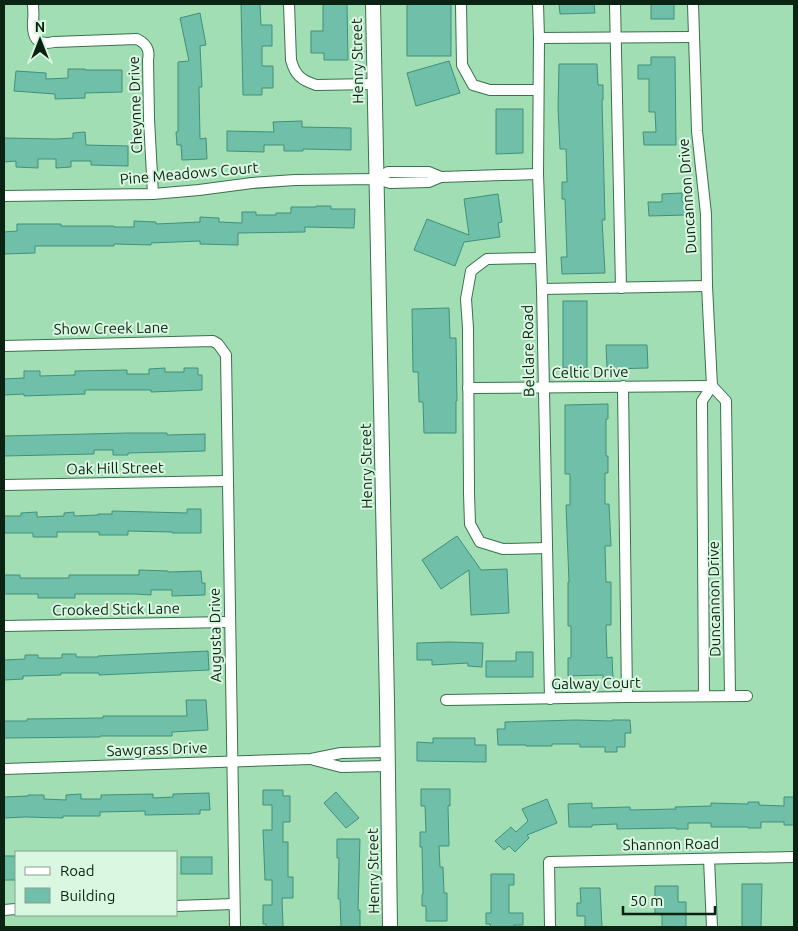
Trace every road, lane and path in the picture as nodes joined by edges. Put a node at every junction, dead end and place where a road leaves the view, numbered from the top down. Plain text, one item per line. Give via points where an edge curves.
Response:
1 (33, 4) edge
2 (289, 4) edge
3 (372, 4) edge
4 (461, 4) edge
5 (538, 4) edge
6 (615, 4) edge
7 (693, 4) edge
8 (616, 36) junction
9 (694, 37) junction
10 (539, 38) junction
11 (374, 84) junction
12 (538, 90) junction
13 (538, 174) junction
14 (377, 179) junction
15 (153, 194) junction
16 (4, 196) edge
17 (540, 258) junction
18 (708, 286) junction
19 (621, 288) junction
20 (542, 289) junction
21 (218, 344) joint
22 (4, 346) edge
23 (623, 386) junction
24 (712, 386) junction
25 (544, 387) junction
26 (468, 388) junction
27 (228, 481) junction
28 (4, 485) edge
29 (547, 548) junction
30 (229, 622) junction
31 (4, 626) edge
32 (627, 696) junction
33 (704, 696) junction
34 (730, 696) junction
35 (747, 696) dead end
36 (550, 699) junction
37 (446, 700) dead end
38 (387, 759) junction
39 (232, 761) junction
40 (4, 769) edge
41 (794, 857) edge
42 (710, 859) junction
43 (234, 904) junction
44 (178, 906) edge
45 (235, 927) edge
46 (390, 927) edge
47 (550, 927) edge
48 (712, 927) edge

1 - 15 street, Cheynne Drive via 33,33 42,43 137,39 147,47
2 - 11 street via 291,60 300,77 316,85
3 - 11 street, Henry Street
4 - 12 street via 462,65 473,85 490,90
5 - 10 street, Belclare Road
6 - 8 street
7 - 9 street, Duncannon Drive
8 - 9 street
8 - 10 street
8 - 19 street
9 - 18 street, Duncannon Drive
10 - 12 street, Belclare Road
11 - 14 street, Henry Street
12 - 13 street, Belclare Road
13 - 14 street, Pine Meadows Court via 440,177 429,182
13 - 17 street, Belclare Road
14 - 15 street, Pine Meadows Court via 295,180
14 - 38 street, Henry Street
15 - 16 street, Pine Meadows Court
17 - 20 street, Belclare Road
17 - 26 street via 486,259 471,271 466,299
18 - 19 street
18 - 24 street, Duncannon Drive
19 - 20 street
20 - 25 street, Belclare Road
21 - 22 street, Show Creek Lane via 213,341
21 - 27 street, Augusta Drive via 226,355
23 - 24 street, Celtic Drive
23 - 25 street, Celtic Drive
23 - 32 street
24 - 33 street, Duncannon Drive via 702,401
24 - 34 street, Duncannon Drive via 726,401
25 - 26 street, Celtic Drive
25 - 29 street, Belclare Road
26 - 29 street via 470,524 480,542 503,549
27 - 28 street, Oak Hill Street
27 - 30 street, Augusta Drive
29 - 36 street, Belclare Road
30 - 31 street, Crooked Stick Lane
30 - 39 street, Augusta Drive
32 - 33 street, Galway Court
32 - 36 street, Galway Court
33 - 34 street, Galway Court
34 - 35 street, Galway Court
36 - 37 street, Galway Court
38 - 39 street, Sawgrass Drive via 342,767 311,760
38 - 46 street, Henry Street
39 - 40 street, Sawgrass Drive
39 - 43 street, Augusta Drive
41 - 42 street, Shannon Road
42 - 47 street, Shannon Road via 549,862
42 - 48 street
43 - 44 street
43 - 45 street, Augusta Drive

